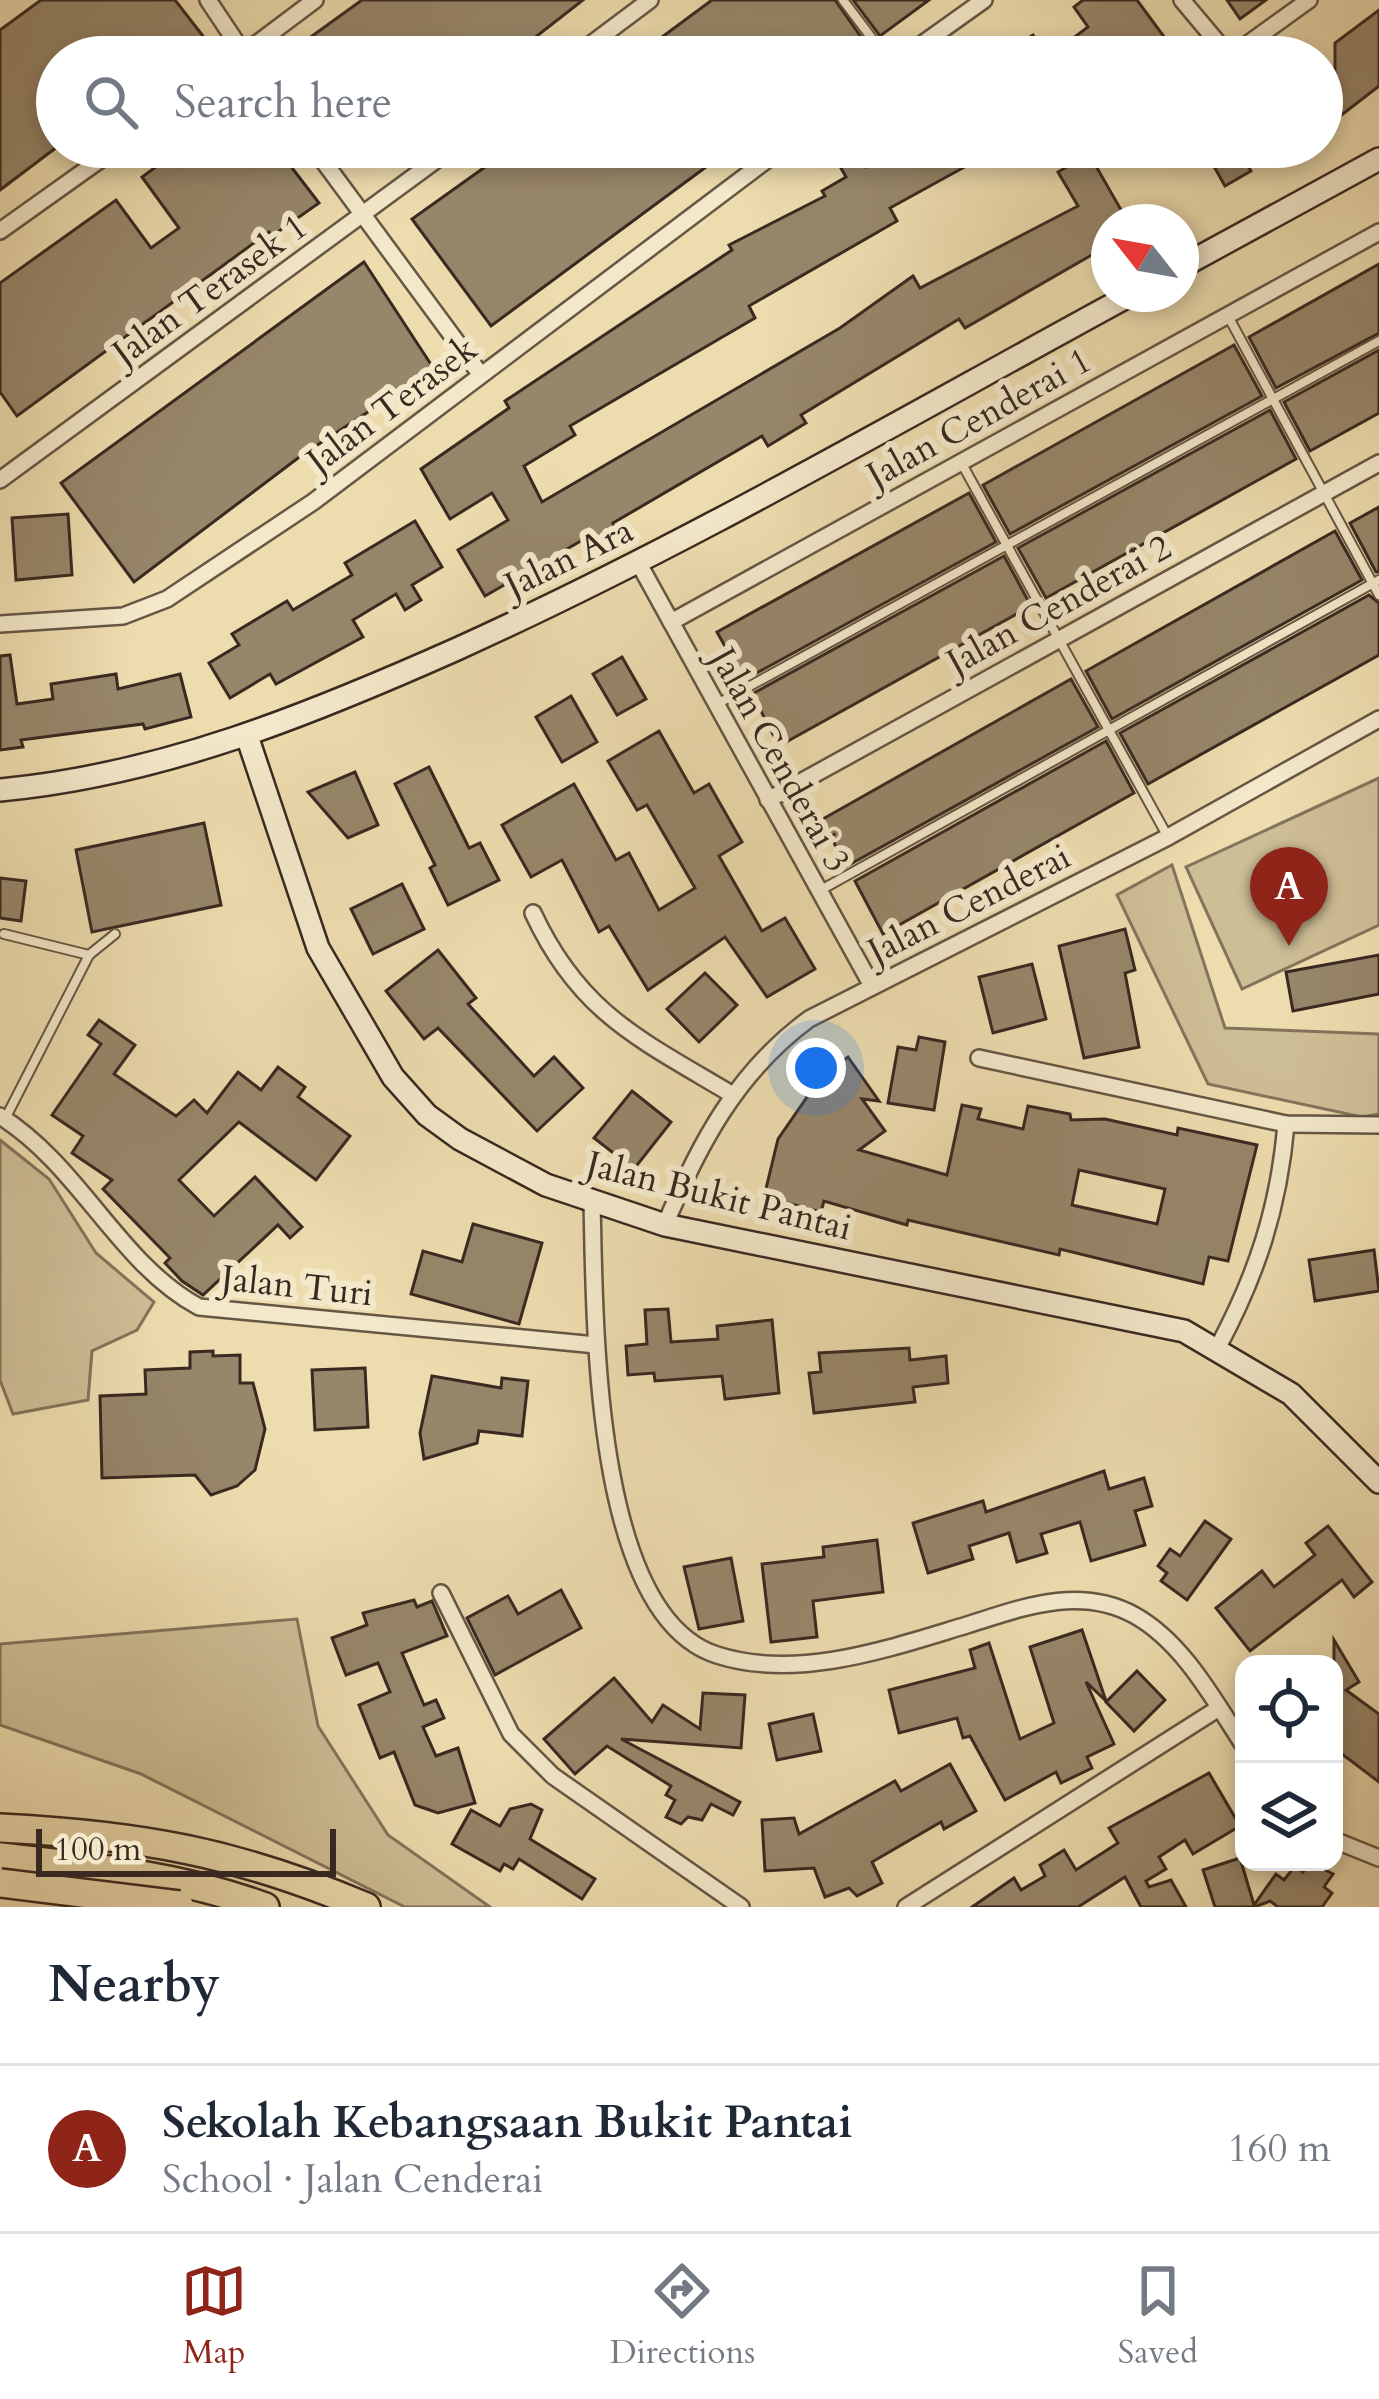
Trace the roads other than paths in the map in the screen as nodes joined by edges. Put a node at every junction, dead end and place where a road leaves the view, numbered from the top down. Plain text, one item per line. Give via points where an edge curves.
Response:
1 (208, 0) edge
2 (315, 0) edge
3 (650, 0) edge
4 (843, 0) edge
5 (983, 0) edge
6 (1182, 0) edge
7 (1309, 0) edge
8 (230, 36) edge
9 (269, 36) edge
10 (602, 36) edge
11 (870, 36) edge
12 (933, 36) edge
13 (1212, 36) edge
14 (1259, 36) edge
15 (1379, 160) edge
16 (88, 168) edge
17 (329, 168) edge
18 (426, 168) edge
19 (756, 168) edge
20 (364, 215) junction
21 (0, 231) edge
22 (1379, 232) edge
23 (1199, 257) edge
24 (1099, 312) edge
25 (1228, 315) junction
26 (1379, 340) edge
27 (481, 375) junction
28 (1273, 399) junction
29 (961, 463) junction
30 (1379, 463) edge
31 (0, 480) edge
32 (1324, 493) junction
33 (1007, 545) junction
34 (638, 562) junction
35 (1376, 582) edge
36 (1379, 595) edge
37 (671, 622) junction
38 (0, 623) edge
39 (1060, 639) junction
40 (716, 705) junction
41 (1379, 719) edge
42 (1110, 730) junction
43 (247, 736) junction
44 (0, 790) edge
45 (768, 800) junction
46 (1168, 837) junction
47 (818, 891) junction
48 (533, 913) dead end
49 (4, 934) dead end
50 (115, 934) dead end
51 (88, 955) junction
52 (872, 986) junction
53 (979, 1058) dead end
54 (733, 1095) junction
55 (3, 1117) edge
56 (1286, 1124) junction
57 (1379, 1125) edge
58 (592, 1203) junction
59 (665, 1225) junction
60 (596, 1345) junction
61 (1218, 1348) junction
62 (1379, 1482) edge
63 (441, 1593) dead end
64 (1219, 1708) junction
65 (1235, 1732) edge
66 (0, 1828) edge
67 (1343, 1844) edge
68 (0, 1857) edge
69 (1379, 1858) edge
70 (0, 1881) edge
71 (130, 1907) edge
72 (185, 1907) edge
73 (265, 1907) edge
74 (366, 1907) edge
75 (741, 1907) edge
76 (906, 1907) edge

1 - 8 street
2 - 9 street
3 - 10 street
4 - 11 lane
5 - 12 street
6 - 13 street
7 - 14 street
15 - 23 street
16 - 21 street
17 - 20 street
18 - 20 street, Jalan Terasek 1
19 - 27 street, Jalan Terasek
20 - 27 street
20 - 31 street, Jalan Terasek 1
22 - 25 street, Jalan Cenderai 1
24 - 34 street, Jalan Ara
25 - 28 lane
25 - 29 street, Jalan Cenderai 1
26 - 28 lane
27 - 38 street, Jalan Terasek via 167,599 123,616
28 - 32 lane
28 - 33 lane
29 - 33 lane
29 - 37 street, Jalan Cenderai 1
30 - 32 street, Jalan Cenderai 2
32 - 35 lane
32 - 39 street, Jalan Cenderai 2
33 - 39 lane
33 - 40 lane
34 - 37 street, Jalan Cenderai 3
34 - 43 street, Jalan Ara via 344,700
35 - 36 lane
35 - 42 lane
37 - 40 street, Jalan Cenderai 3
39 - 42 lane
39 - 45 street, Jalan Cenderai 2
40 - 45 street, Jalan Cenderai 3
41 - 46 street, Jalan Cenderai
42 - 46 lane
42 - 47 lane
43 - 44 street, Jalan Ara
43 - 58 street, Jalan Bukit Pantai via 318,948 393,1077 460,1139
45 - 47 street, Jalan Cenderai 3
46 - 52 street, Jalan Cenderai
47 - 52 street, Jalan Cenderai 3
48 - 54 street via 584,996
49 - 51 lane
50 - 51 lane
51 - 55 lane
52 - 54 street, Jalan Cenderai via 787,1035
53 - 56 street
54 - 59 street, Jalan Cenderai via 694,1155
55 - 60 street, Jalan Turi via 80,1185 149,1271 199,1307
56 - 57 street
56 - 61 street via 1270,1234
58 - 59 street, Jalan Bukit Pantai
58 - 60 street
59 - 61 street, Jalan Bukit Pantai via 1184,1331
60 - 64 street via 624,1538 660,1608 698,1645 756,1662 816,1661 876,1652 1040,1602 1084,1599 1134,1615 1180,1653
61 - 62 street, Jalan Bukit Pantai via 1291,1394
63 - 75 street via 512,1734 553,1776
64 - 65 street
64 - 76 street
66 - 74 highway via 100,1833 237,1857
67 - 69 street
68 - 73 highway via 140,1872
70 - 71 highway
70 - 72 highway, bridge

